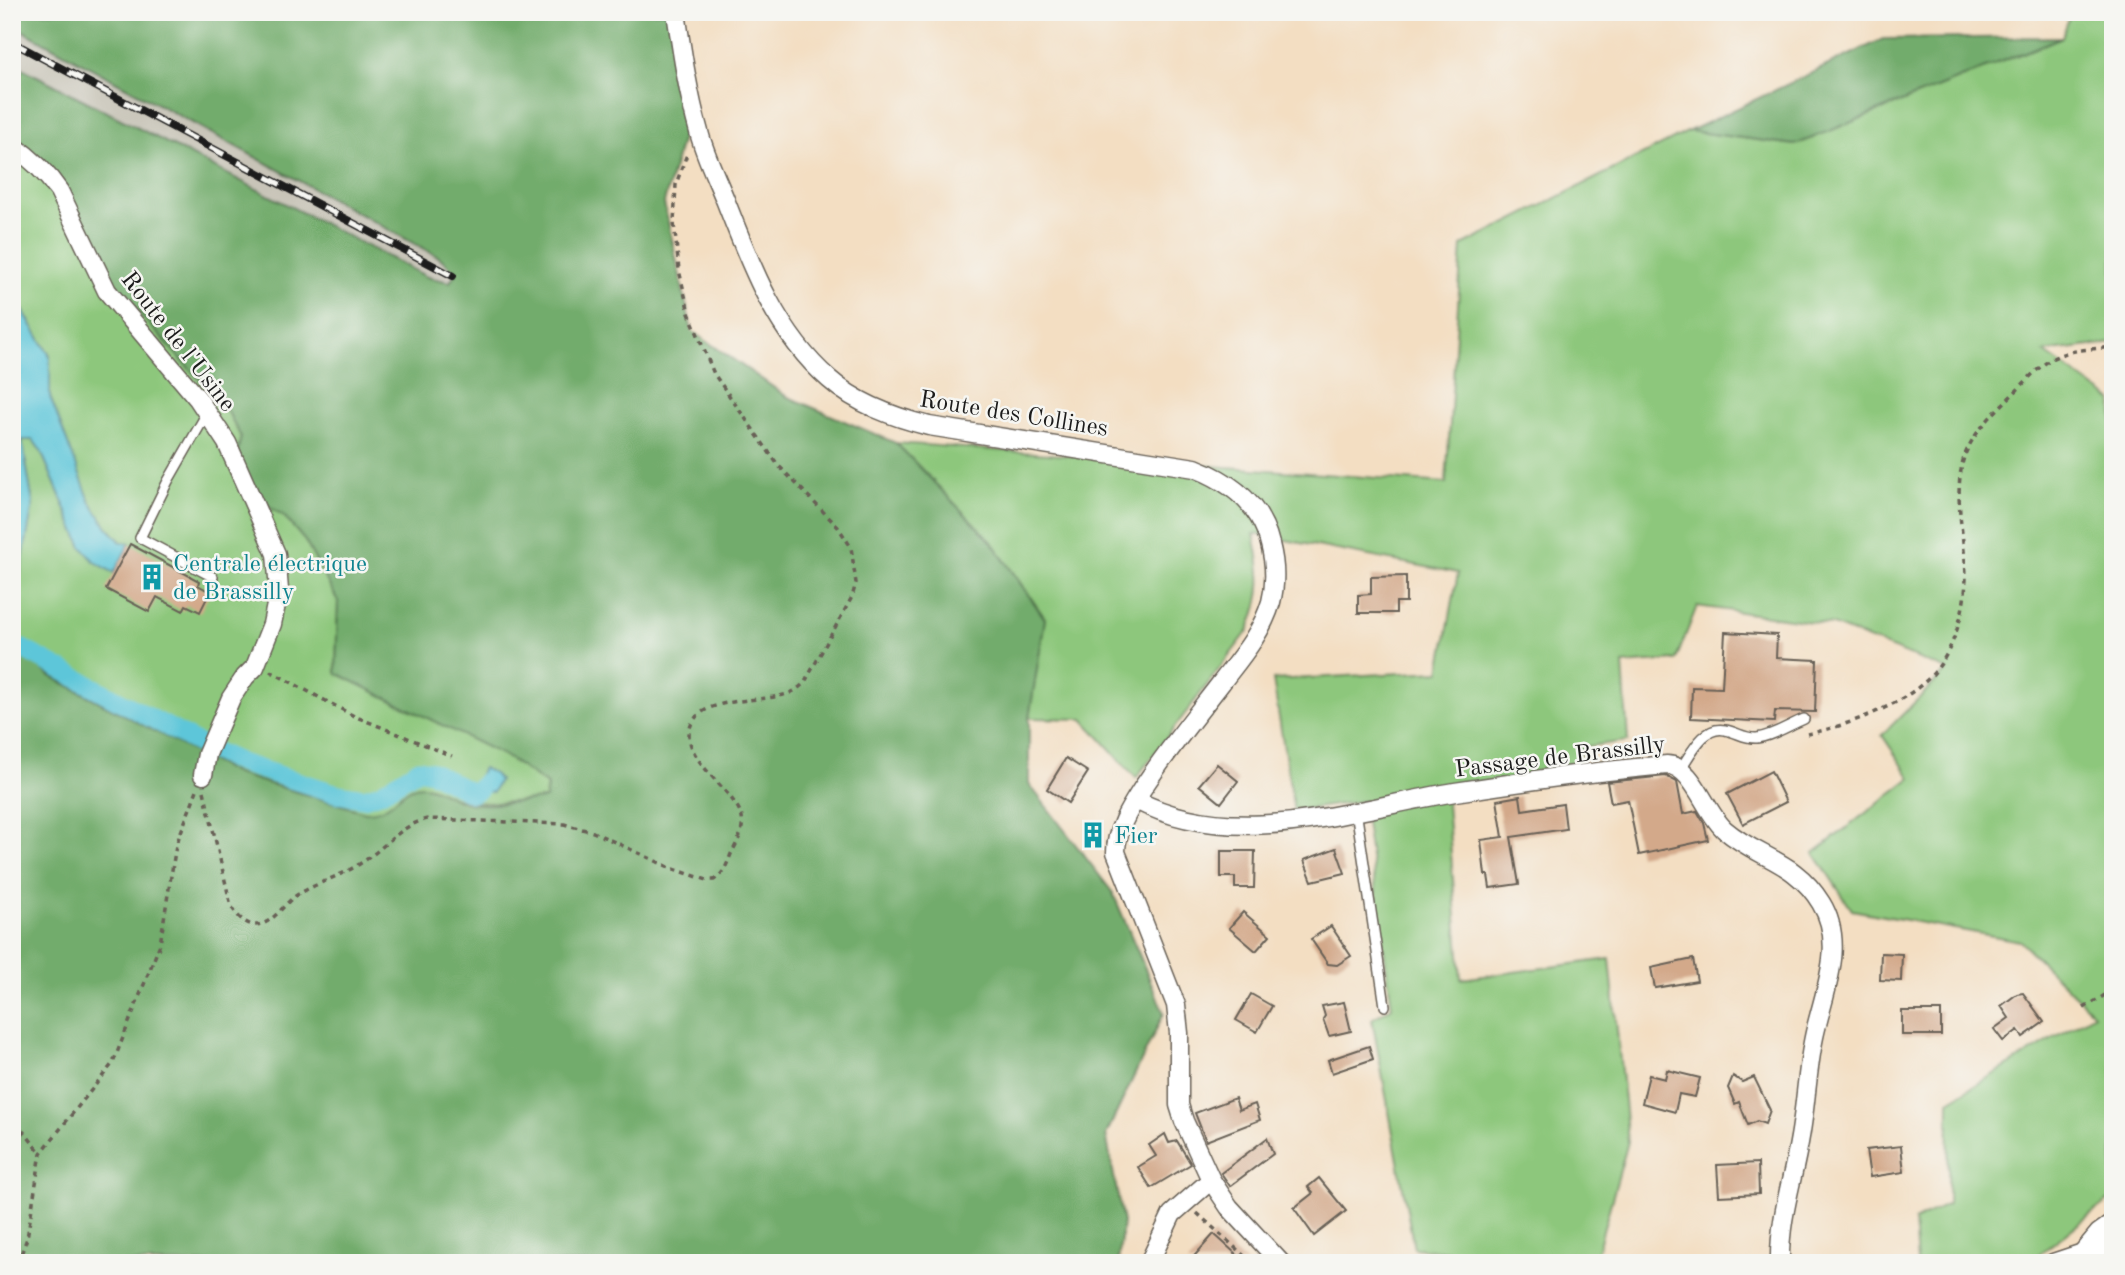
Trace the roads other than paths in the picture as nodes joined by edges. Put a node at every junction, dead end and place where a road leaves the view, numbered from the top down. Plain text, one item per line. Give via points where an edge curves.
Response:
1 (676, 12) edge
2 (12, 145) edge
3 (207, 413) junction
4 (213, 577) dead end
5 (1804, 719) dead end
6 (1681, 768) junction
7 (203, 775) road end
8 (1136, 800) junction
9 (1356, 810) junction
10 (1385, 1006) dead end
11 (1211, 1180) junction
12 (2113, 1223) edge
13 (2113, 1243) edge
14 (2084, 1251) junction
15 (1149, 1263) edge
16 (1281, 1263) edge
17 (1780, 1263) edge
18 (2053, 1263) edge

1 - 8 street, Route des Collines via 700,135 739,236 774,312 800,350 830,381 890,414 929,426 1195,468 1239,492 1261,519 1274,569 1266,615 1248,648
2 - 3 street, Route de l'Usine via 51,179 107,291
3 - 4 lane via 140,538
3 - 7 street, Route de l'Usine via 226,443 276,554 279,590 256,664 231,698
5 - 6 lane via 1756,738 1715,730 1700,741
6 - 9 street, Passage de Brassilly via 1667,765 1570,776
6 - 17 street, Passage de Brassilly via 1722,827 1803,879 1821,902 1832,928 1831,970 1814,1037 1801,1134 1785,1201
8 - 9 street, Passage de Brassilly via 1172,816 1223,823 1273,824
8 - 11 street, Route des Collines via 1120,828 1116,852 1176,1005 1179,1105
9 - 10 lane
11 - 15 street via 1172,1214
11 - 16 street, Route des Collines via 1229,1207
12 - 14 street
13 - 14 street
14 - 18 street

